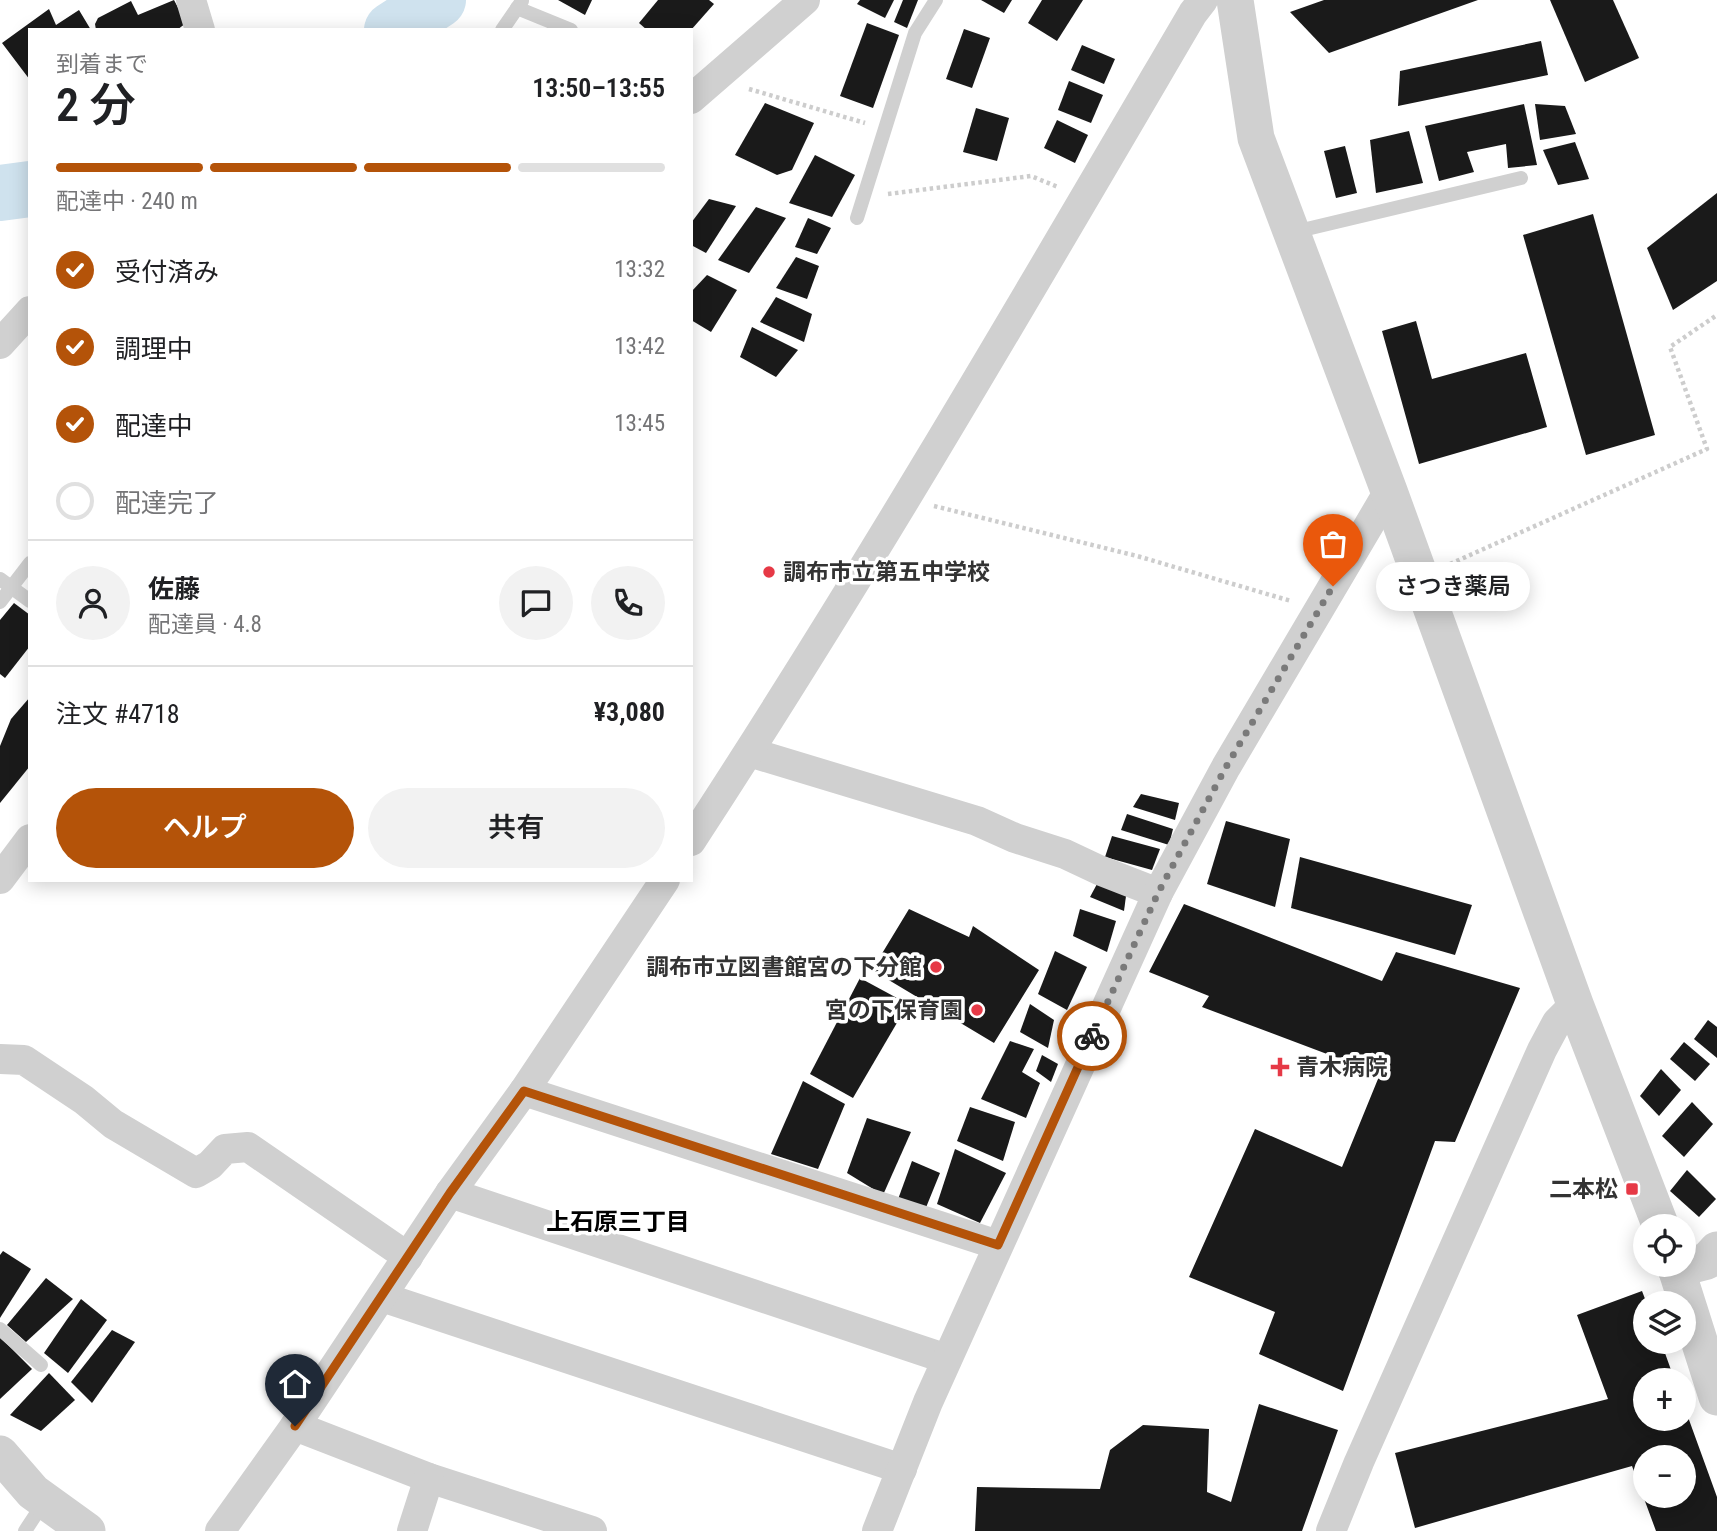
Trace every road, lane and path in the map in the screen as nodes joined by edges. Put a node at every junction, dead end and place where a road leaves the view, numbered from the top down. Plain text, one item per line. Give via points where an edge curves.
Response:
1 (191, 0) edge
2 (805, 0) edge
3 (936, 0) edge
4 (1203, 0) edge
5 (1236, 0) edge
6 (520, 4) edge
7 (199, 28) edge
8 (503, 28) edge
9 (567, 28) edge
10 (701, 84) edge
11 (887, 124) junction
12 (1521, 178) dead end
13 (863, 198) junction
14 (1084, 200) junction
15 (857, 219) dead end
16 (1293, 233) junction
17 (28, 313) edge
18 (1717, 315) edge
19 (0, 344) edge
20 (1389, 491) junction
21 (906, 499) junction
22 (28, 566) edge
23 (1420, 578) junction
24 (6, 584) edge
25 (28, 600) edge
26 (0, 602) edge
27 (1319, 610) junction
28 (749, 752) junction
29 (693, 838) edge
30 (28, 842) edge
31 (0, 879) edge
32 (664, 882) edge
33 (1158, 893) junction
34 (1575, 1004) junction
35 (0, 1059) edge
36 (524, 1091) junction
37 (450, 1193) junction
38 (1656, 1214) edge
39 (998, 1245) junction
40 (1717, 1250) edge
41 (408, 1256) junction
42 (1696, 1263) edge
43 (1679, 1277) edge
44 (382, 1297) junction
45 (0, 1329) edge
46 (947, 1359) junction
47 (41, 1365) dead end
48 (1717, 1397) edge
49 (295, 1426) junction
50 (0, 1454) edge
51 (902, 1469) junction
52 (429, 1478) junction
53 (45, 1501) junction
54 (25, 1531) edge
55 (87, 1531) edge
56 (220, 1531) edge
57 (412, 1531) edge
58 (592, 1531) edge
59 (877, 1531) edge
60 (1331, 1531) edge

1 - 7 street
2 - 10 street
3 - 11 lane via 915,33
4 - 14 street
5 - 16 street via 1256,138
6 - 8 lane
6 - 9 lane
10 - 11 path via 870,124
11 - 13 lane
12 - 16 lane
13 - 14 path via 1031,176
13 - 15 lane
14 - 21 street
16 - 20 street
17 - 19 street
18 - 23 path via 1670,347 1707,449
20 - 23 street
20 - 27 street
21 - 27 path via 1136,556
21 - 28 street
22 - 24 lane
23 - 34 street
24 - 25 lane
24 - 26 lane
27 - 33 street
28 - 29 street
28 - 33 street via 977,821
30 - 31 street
32 - 36 street
33 - 39 street
34 - 38 street
34 - 60 street via 1557,1022 1542,1050
35 - 41 street via 24,1060 113,1124 196,1173 225,1149 248,1147
36 - 37 street
36 - 39 street
37 - 41 street
37 - 46 street
39 - 46 street
40 - 42 street via 1707,1261
41 - 44 street
43 - 48 street
44 - 49 street
44 - 51 street
45 - 47 lane
46 - 51 street
49 - 52 street
49 - 56 street
50 - 53 street
51 - 59 street
52 - 57 street
52 - 58 street
53 - 54 lane
53 - 55 street

